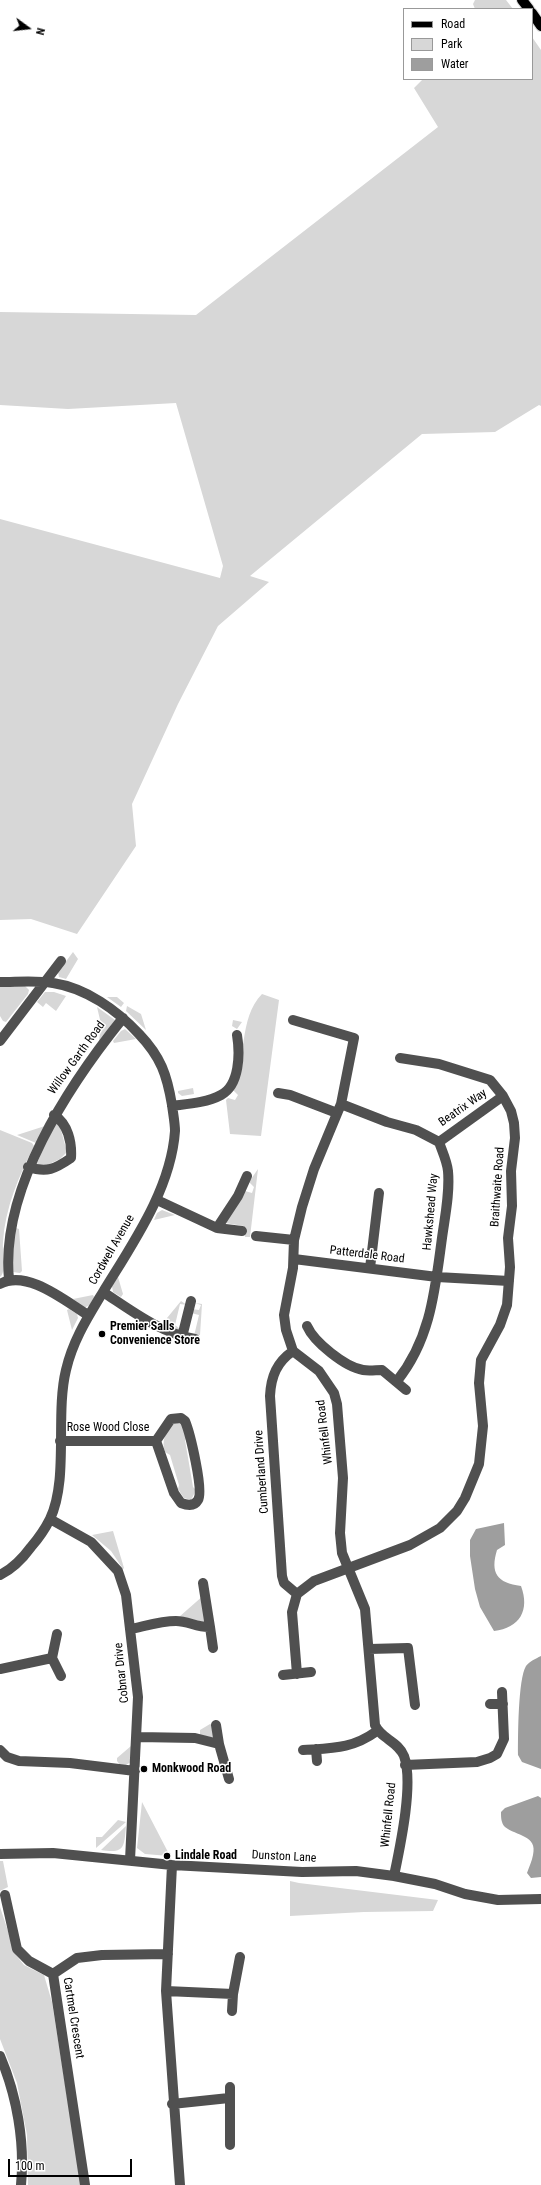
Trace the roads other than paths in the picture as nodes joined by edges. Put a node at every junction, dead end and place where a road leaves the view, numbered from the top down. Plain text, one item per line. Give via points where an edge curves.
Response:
1 (522, 0) edge
2 (528, 8) edge
3 (533, 15) edge
4 (541, 26) edge
5 (61, 961) dead end
6 (0, 982) edge
7 (44, 982) junction
8 (123, 1018) junction
9 (293, 1020) dead end
10 (1, 1035) edge
11 (237, 1035) dead end
12 (400, 1058) dead end
13 (278, 1093) dead end
14 (503, 1096) junction
15 (172, 1106) junction
16 (339, 1109) junction
17 (54, 1115) junction
18 (439, 1142) junction
19 (28, 1167) junction
20 (247, 1176) dead end
21 (379, 1193) dead end
22 (158, 1200) junction
23 (217, 1228) junction
24 (242, 1231) dead end
25 (256, 1236) dead end
26 (294, 1240) junction
27 (294, 1259) junction
28 (370, 1268) junction
29 (437, 1277) junction
30 (4, 1281) edge
31 (509, 1282) junction
32 (103, 1292) junction
33 (191, 1301) dead end
34 (88, 1315) junction
35 (308, 1326) dead end
36 (182, 1337) junction
37 (195, 1339) dead end
38 (293, 1351) junction
39 (397, 1381) junction
40 (406, 1390) dead end
41 (60, 1441) junction
42 (156, 1441) junction
43 (50, 1519) junction
44 (348, 1568) junction
45 (0, 1575) edge
46 (203, 1582) dead end
47 (297, 1594) junction
48 (210, 1627) junction
49 (130, 1629) junction
50 (57, 1634) dead end
51 (213, 1648) dead end
52 (369, 1650) junction
53 (52, 1658) junction
54 (0, 1669) edge
55 (311, 1672) dead end
56 (297, 1674) junction
57 (283, 1675) dead end
58 (61, 1676) dead end
59 (502, 1692) dead end
60 (490, 1704) dead end
61 (503, 1704) junction
62 (415, 1705) dead end
63 (216, 1725) dead end
64 (377, 1731) junction
65 (138, 1737) junction
66 (219, 1744) junction
67 (316, 1749) junction
68 (0, 1750) edge
69 (303, 1750) dead end
70 (317, 1761) dead end
71 (405, 1765) junction
72 (135, 1771) junction
73 (229, 1779) dead end
74 (0, 1854) edge
75 (130, 1860) junction
76 (172, 1865) junction
77 (394, 1876) junction
78 (5, 1895) dead end
79 (541, 1899) edge
80 (168, 1954) junction
81 (240, 1958) dead end
82 (53, 1974) junction
83 (166, 1991) junction
84 (233, 1994) junction
85 (232, 2011) dead end
86 (0, 2056) edge
87 (230, 2087) dead end
88 (229, 2098) junction
89 (172, 2104) junction
90 (230, 2145) dead end
91 (21, 2185) edge
92 (85, 2185) edge
93 (180, 2185) edge

1 - 2 main road
3 - 4 main road
5 - 7 street
6 - 7 street, Cordwell Avenue
7 - 8 street, Cordwell Avenue via 85,993
7 - 10 street
8 - 15 street, Cordwell Avenue via 157,1056 167,1078
8 - 17 street, Willow Garth Road via 69,1089
9 - 16 street via 354,1038
11 - 15 street via 239,1046 232,1084 221,1095
12 - 14 street, Braithwaite Road via 438,1064 490,1080
13 - 16 street
14 - 18 street, Beatrix Way
14 - 31 street, Braithwaite Road via 511,1110 515,1138 508,1238
15 - 22 street, Cordwell Avenue via 175,1129 171,1158
16 - 18 street via 416,1130
16 - 26 street via 310,1182
17 - 19 street, Willow Garth Road
17 - 19 street, Willow Garth Road via 60,1119 67,1131 72,1147 71,1158 59,1166 42,1171
18 - 29 street, Hawkshead Way via 448,1168 449,1180
19 - 30 street, Willow Garth Road via 9,1217
20 - 23 street via 238,1196
21 - 28 street
22 - 23 street
22 - 32 street, Cordwell Avenue
23 - 24 street
25 - 26 street
26 - 27 street
27 - 28 street, Patterdale Road
27 - 38 street via 284,1315
28 - 29 street, Patterdale Road
29 - 31 street, Patterdale Road
29 - 39 street, Hawkshead Way via 434,1302 426,1331 408,1368
30 - 34 street via 22,1279 34,1283
31 - 44 street, Braithwaite Road via 505,1311 500,1325 480,1360 482,1426 479,1464 465,1498 448,1521 428,1536
32 - 34 street, Cordwell Avenue
32 - 36 street via 149,1322
33 - 36 street
34 - 41 street, Cordwell Avenue via 76,1337 66,1370
35 - 39 street via 319,1344 338,1357 363,1370 382,1370
36 - 37 street
38 - 44 street, Whinfell Road via 319,1371 334,1393 339,1416 343,1478 340,1533 342,1553
38 - 47 street, Cumberland Drive via 283,1358 276,1369 270,1384 270,1396 282,1576 284,1583
39 - 40 street
41 - 42 street, Rose Wood Close
41 - 43 street, Cordwell Avenue via 60,1478
42 - 42 street, Rose Wood Close via 174,1493 181,1503 187,1506 193,1504 198,1500 200,1493 194,1454 185,1421 181,1418 171,1419
43 - 45 street, Cordwell Avenue via 24,1556
43 - 49 street, Cobnar Drive via 91,1542 118,1571 126,1595
44 - 47 street, Braithwaite Road via 314,1581
44 - 52 street, Whinfell Road via 365,1609
46 - 48 street
47 - 56 street via 292,1612
48 - 49 street via 174,1621
48 - 51 street
49 - 65 street, Cobnar Drive via 138,1697
50 - 53 street
52 - 62 street via 408,1648
52 - 64 street, Whinfell Road
53 - 54 street
53 - 58 street
55 - 56 street
56 - 57 street
59 - 61 street
60 - 61 street
61 - 71 street via 504,1739 497,1754 477,1762
63 - 66 street
64 - 67 street via 356,1744
64 - 71 street, Whinfell Road via 400,1749
65 - 66 street via 195,1738
65 - 72 street, Cobnar Drive
66 - 73 street
67 - 69 street
67 - 70 street
68 - 72 street via 7,1757 19,1761
71 - 77 street, Whinfell Road via 406,1804
72 - 75 street, Cobnar Drive
74 - 75 street, Dunston Lane via 53,1853
75 - 76 street, Dunston Lane
76 - 77 street, Dunston Lane via 302,1872 356,1872
76 - 80 street
77 - 79 street, Dunston Lane via 498,1900
78 - 82 street via 17,1949 28,1962
80 - 82 street, Cartmel Crescent via 77,1958
80 - 83 street
81 - 84 street
82 - 92 street, Cartmel Crescent
83 - 84 street
83 - 89 street
84 - 85 street
86 - 91 street via 14,2098 20,2138
87 - 88 street
88 - 89 street
88 - 90 street
89 - 93 street

